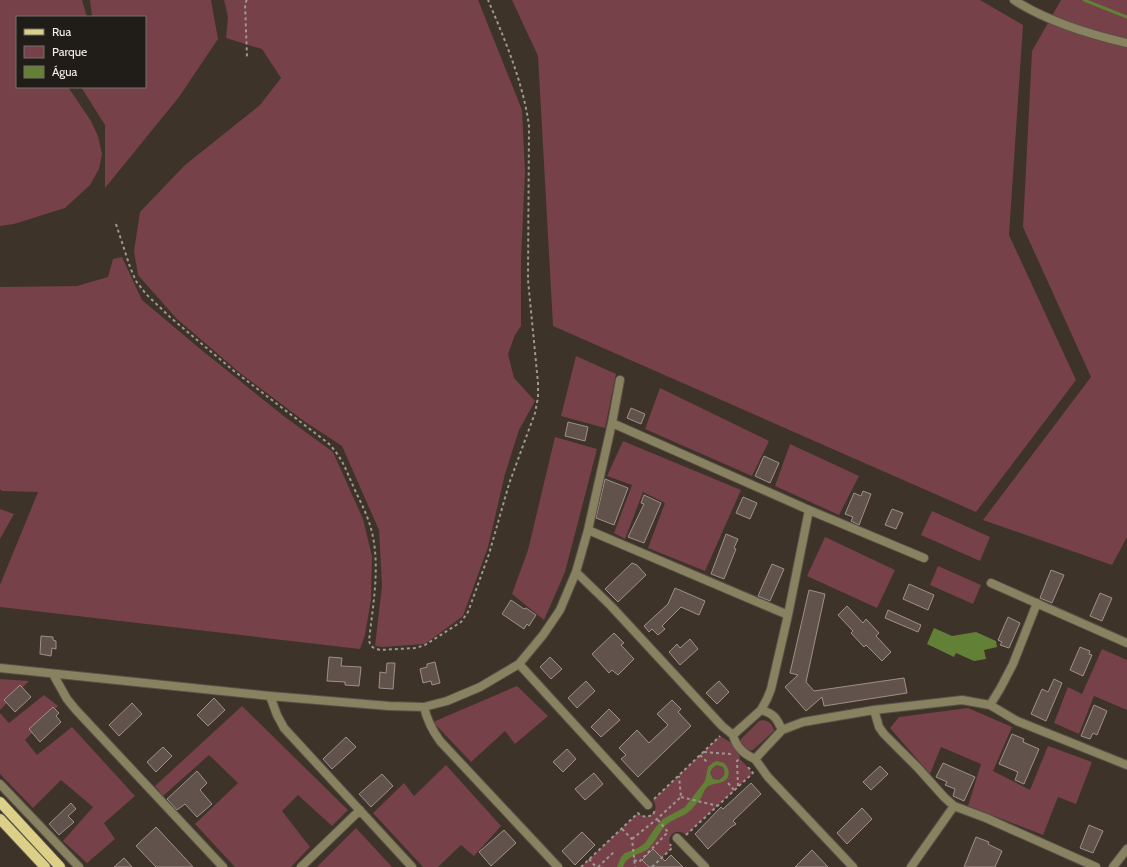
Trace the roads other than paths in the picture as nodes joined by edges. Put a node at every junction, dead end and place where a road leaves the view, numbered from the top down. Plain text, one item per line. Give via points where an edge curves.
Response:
1 (1014, 0) edge
2 (1127, 43) edge
3 (620, 380) dead end
4 (612, 423) junction
5 (809, 510) junction
6 (588, 530) junction
7 (924, 558) dead end
8 (576, 572) junction
9 (991, 583) dead end
10 (1037, 603) junction
11 (788, 615) junction
12 (1127, 643) edge
13 (519, 664) junction
14 (0, 668) edge
15 (53, 674) junction
16 (270, 696) junction
17 (990, 705) junction
18 (424, 707) junction
19 (761, 710) junction
20 (874, 710) junction
21 (782, 730) junction
22 (733, 735) junction
23 (755, 759) junction
24 (1127, 765) edge
25 (0, 784) edge
26 (0, 802) edge
27 (653, 805) road end
28 (954, 806) junction
29 (360, 810) junction
30 (0, 819) edge
31 (677, 837) road end
32 (1127, 849) edge
33 (45, 867) edge
34 (60, 867) edge
35 (79, 867) edge
36 (222, 867) edge
37 (301, 867) edge
38 (412, 867) edge
39 (558, 867) edge
40 (705, 867) edge
41 (853, 867) edge
42 (911, 867) edge
43 (1096, 867) edge
44 (1113, 867) edge

1 - 2 street via 1066,25
3 - 4 street
4 - 5 street
4 - 6 street
5 - 7 street
5 - 11 street
6 - 8 street
6 - 11 street
8 - 13 street via 560,610
8 - 22 street
9 - 10 street
10 - 12 street
10 - 17 street via 1013,664
11 - 19 street via 771,689
13 - 18 street via 480,687 447,701
13 - 27 street
14 - 15 street
15 - 16 street
15 - 36 street via 76,710
16 - 18 street
16 - 29 street via 284,728
17 - 20 street via 962,700
17 - 24 street via 1017,721
18 - 39 street via 427,721 440,741
19 - 21 street via 773,715
19 - 22 street
20 - 21 street via 803,722
20 - 28 street via 884,734
21 - 23 street
22 - 23 street via 738,747
23 - 41 street
25 - 35 street
26 - 34 main road
28 - 42 street
28 - 43 street
29 - 37 street
29 - 38 street
30 - 33 main road
31 - 40 street
32 - 44 street

